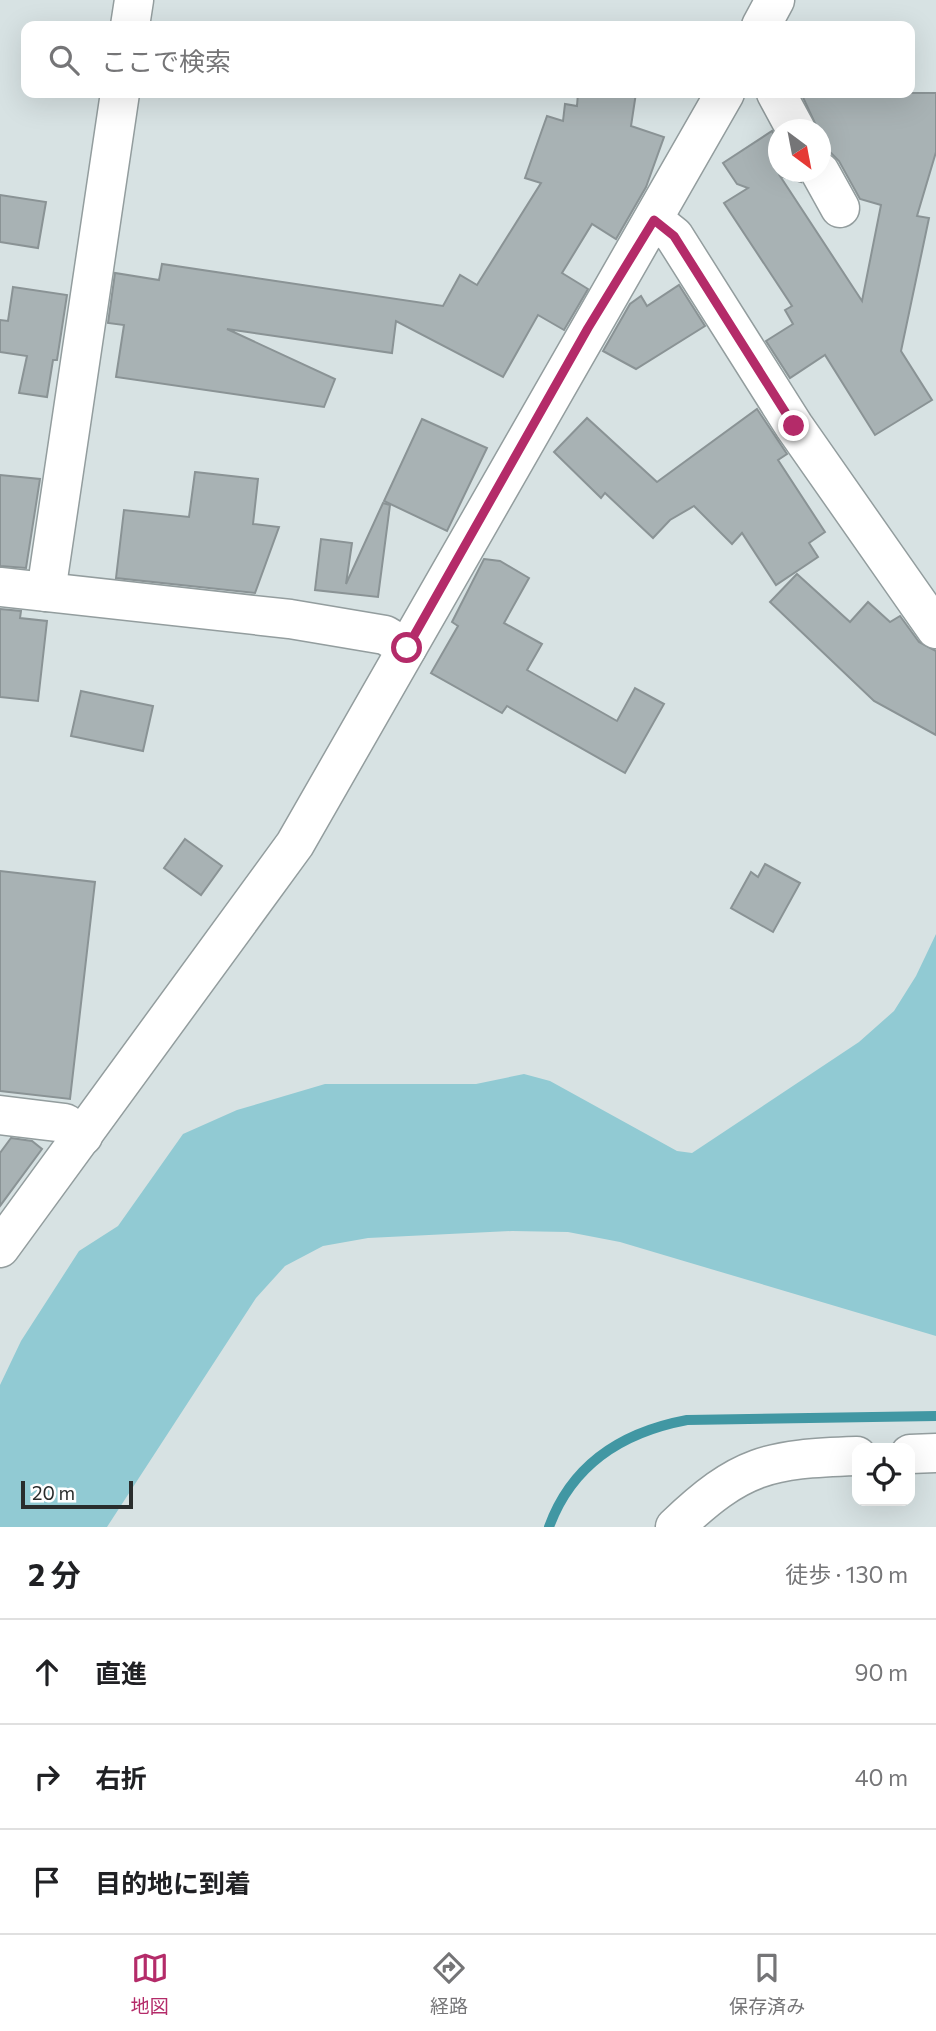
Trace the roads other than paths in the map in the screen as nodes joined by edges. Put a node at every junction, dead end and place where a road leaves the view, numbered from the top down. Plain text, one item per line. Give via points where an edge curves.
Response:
1 (134, 0) edge
2 (775, 0) edge
3 (131, 21) edge
4 (764, 21) edge
5 (119, 98) edge
6 (722, 98) edge
7 (779, 98) edge
8 (790, 119) edge
9 (826, 182) edge
10 (841, 208) dead end
11 (654, 220) junction
12 (0, 587) edge
13 (46, 592) junction
14 (936, 629) edge
15 (407, 648) junction
16 (0, 1115) edge
17 (83, 1136) junction
18 (0, 1248) edge
19 (936, 1453) edge
20 (915, 1454) edge
21 (852, 1456) edge
22 (675, 1527) edge

1 - 3 street
2 - 4 street
5 - 13 street
6 - 11 street
7 - 8 street
9 - 10 street
11 - 14 street via 674,236 794,426
11 - 15 street
12 - 13 street
13 - 15 street via 290,619 385,635
15 - 17 street via 295,844
16 - 17 street via 65,1123
17 - 18 street
19 - 20 street
21 - 22 street via 765,1465 730,1480

